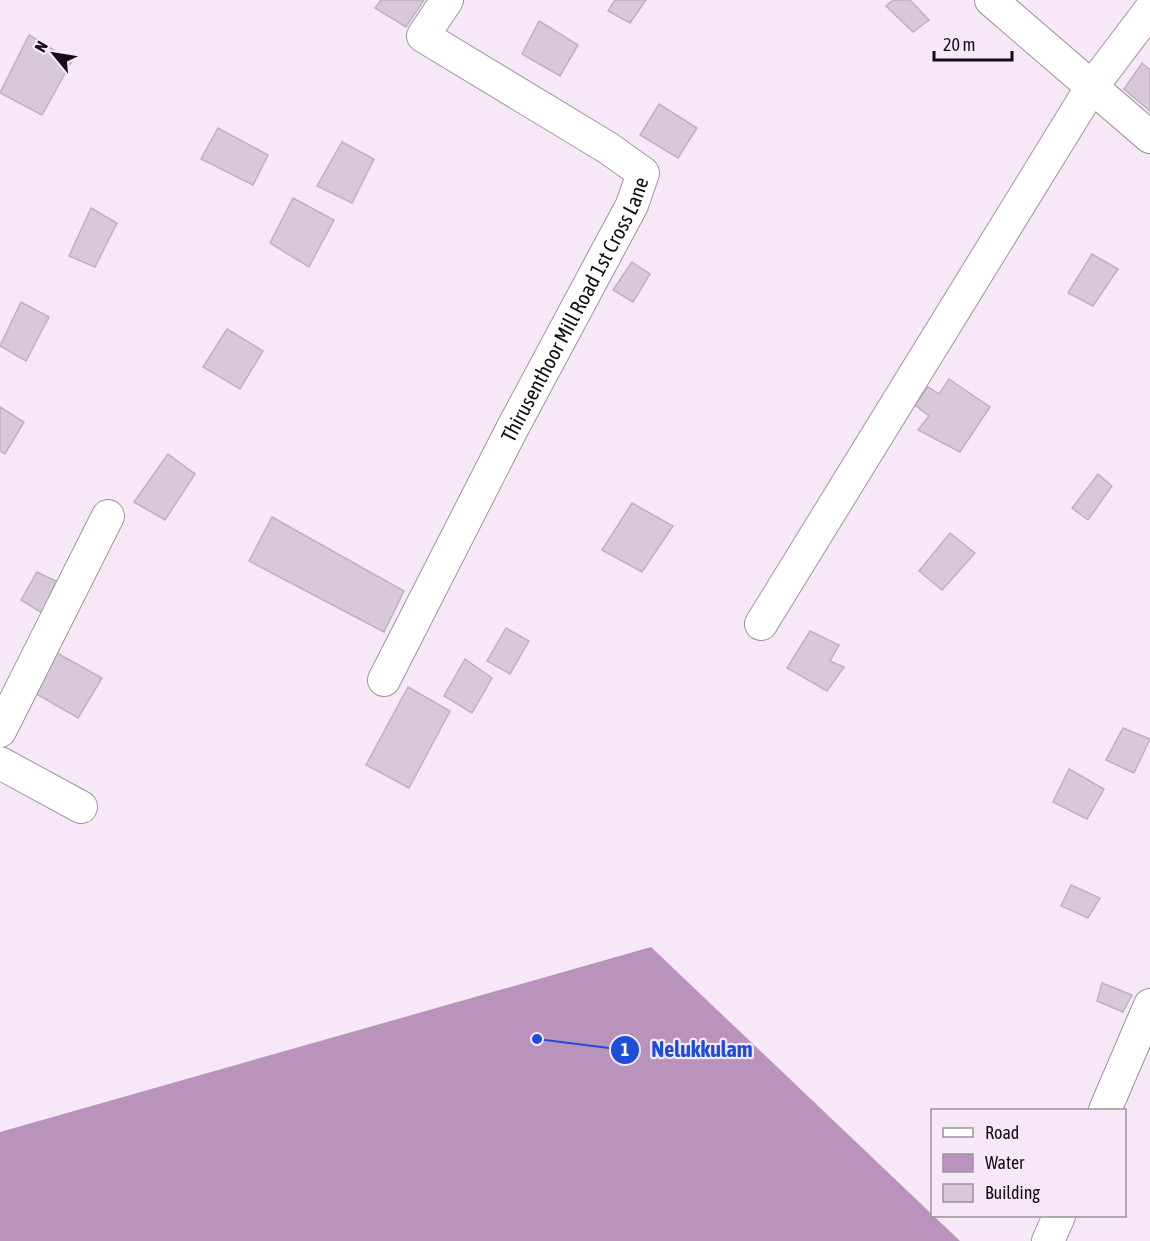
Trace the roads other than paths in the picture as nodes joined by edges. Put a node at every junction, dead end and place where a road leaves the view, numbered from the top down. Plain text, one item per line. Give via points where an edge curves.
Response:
1 (447, 0) edge
2 (991, 0) edge
3 (1150, 10) edge
4 (1091, 88) junction
5 (1150, 137) edge
6 (108, 516) dead end
7 (761, 624) dead end
8 (384, 680) dead end
9 (0, 731) edge
10 (0, 763) edge
11 (81, 807) dead end
12 (1150, 1005) edge
13 (1105, 1109) edge
14 (1058, 1217) edge
15 (1048, 1241) edge

1 - 8 street, Thirusenthoor Mill Road 1st Cross Lane via 423,36 643,173 627,215
2 - 4 street
3 - 4 street
4 - 5 street
4 - 7 street
6 - 9 street
10 - 11 street
12 - 13 street
14 - 15 street

